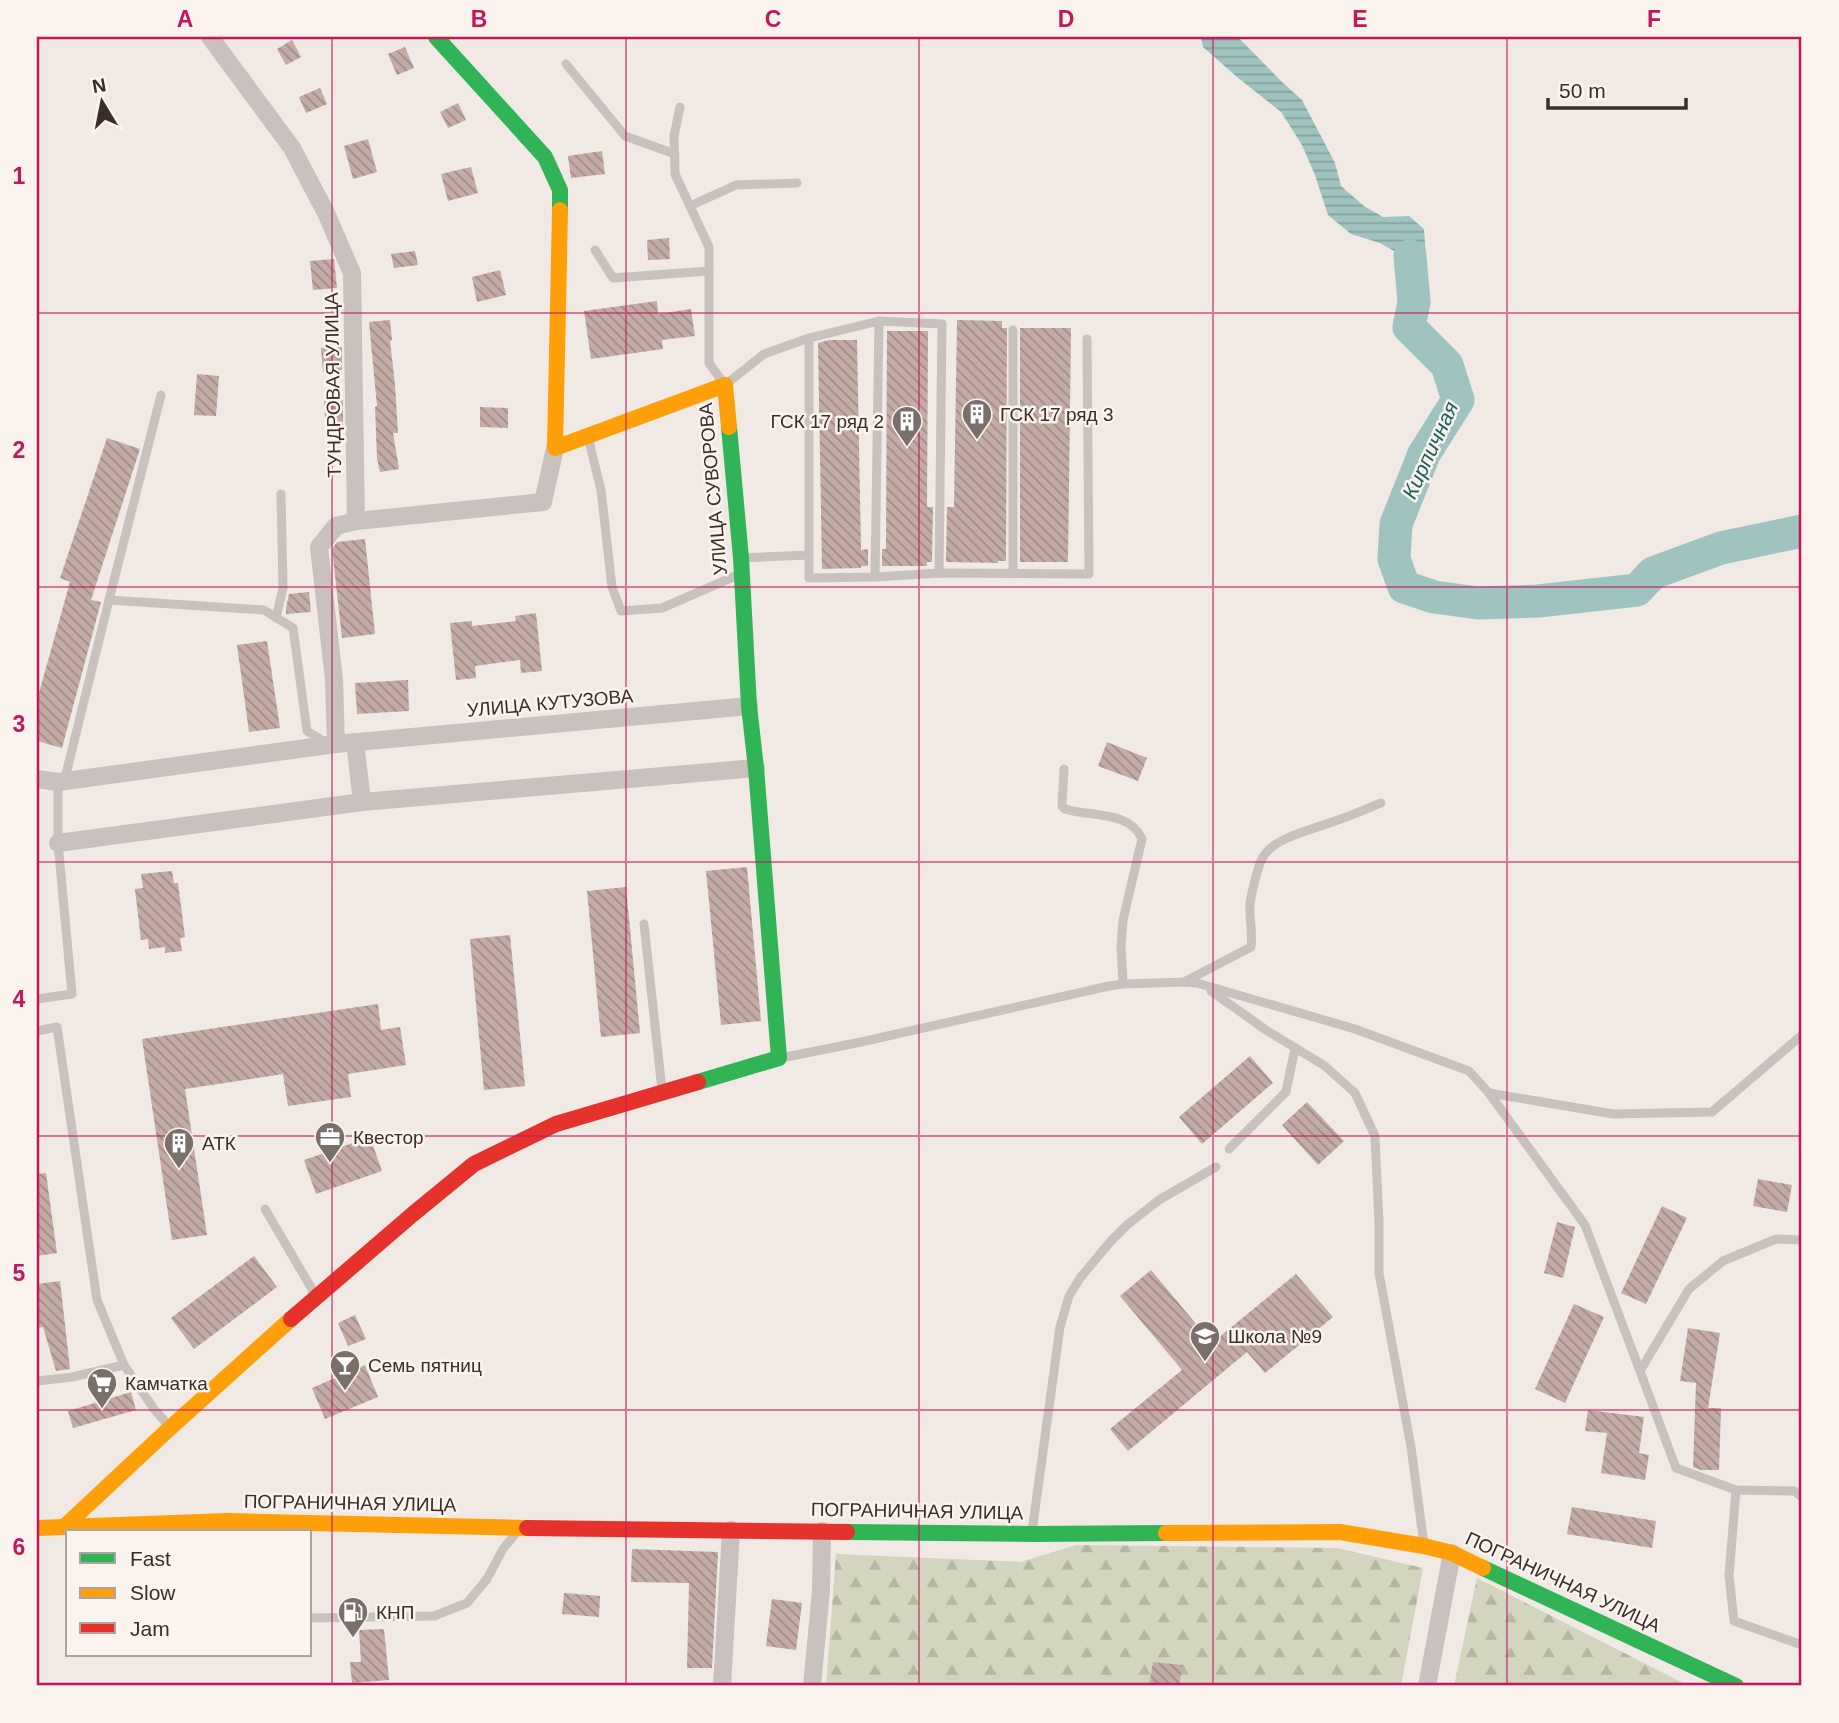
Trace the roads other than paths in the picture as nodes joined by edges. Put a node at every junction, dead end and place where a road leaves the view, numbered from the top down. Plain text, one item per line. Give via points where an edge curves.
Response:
1 (210, 37) edge
2 (436, 37) edge
3 (566, 64) dead end
4 (680, 107) dead end
5 (675, 154) junction
6 (797, 183) dead end
7 (690, 206) junction
8 (595, 250) dead end
9 (709, 271) junction
10 (879, 321) junction
11 (1013, 330) dead end
12 (809, 338) junction
13 (1087, 339) dead end
14 (725, 385) junction
15 (161, 395) dead end
16 (588, 436) junction
17 (555, 448) junction
18 (281, 494) dead end
19 (356, 521) junction
20 (808, 555) junction
21 (741, 566) junction
22 (939, 573) junction
23 (1013, 573) junction
24 (874, 578) junction
25 (109, 600) junction
26 (276, 618) junction
27 (749, 706) junction
28 (355, 742) junction
29 (333, 744) junction
30 (756, 768) junction
31 (1064, 769) dead end
32 (37, 779) edge
33 (61, 782) junction
34 (362, 802) junction
35 (1381, 803) dead end
36 (58, 844) junction
37 (644, 924) dead end
38 (1185, 982) junction
39 (1123, 984) junction
40 (1205, 986) junction
41 (37, 999) edge
42 (37, 1031) edge
43 (1802, 1035) edge
44 (1295, 1048) junction
45 (779, 1058) junction
46 (662, 1092) junction
47 (1489, 1093) junction
48 (1229, 1149) dead end
49 (1216, 1167) dead end
50 (265, 1209) dead end
51 (1802, 1240) edge
52 (317, 1298) junction
53 (124, 1365) junction
54 (1640, 1371) junction
55 (37, 1381) edge
56 (170, 1428) junction
57 (1736, 1490) junction
58 (1802, 1497) edge
59 (65, 1526) junction
60 (230, 1527) edge
61 (37, 1528) edge
62 (520, 1528) junction
63 (731, 1530) junction
64 (822, 1531) junction
65 (1032, 1534) junction
66 (1424, 1546) junction
67 (1452, 1553) junction
68 (312, 1618) edge
69 (1802, 1645) edge
70 (722, 1686) edge
71 (812, 1686) edge
72 (1427, 1686) edge
73 (1736, 1686) edge

1 - 19 street, ТУНДРОВАЯ УЛИЦА via 292,148 352,273
2 - 17 street via 545,158 560,190
3 - 5 lane via 625,136
4 - 5 lane
5 - 7 lane via 675,174
6 - 7 lane via 736,185
7 - 9 lane via 709,247
8 - 9 lane via 613,278
9 - 14 lane via 709,363
10 - 12 lane
10 - 22 lane via 942,324
10 - 24 lane
11 - 23 lane
12 - 14 lane via 764,354
12 - 20 lane
13 - 23 lane via 1089,574
14 - 16 street, УЛИЦА СУВОРОВА
14 - 21 street, УЛИЦА СУВОРОВА
15 - 25 lane
16 - 17 street, УЛИЦА СУВОРОВА
16 - 21 lane via 601,490 612,587 621,611 662,608
17 - 19 street via 543,502
18 - 26 lane via 283,589
19 - 29 street via 335,526 320,547 334,680
20 - 21 lane
20 - 24 lane via 809,578
21 - 27 street, УЛИЦА СУВОРОВА
22 - 23 lane
22 - 24 lane
25 - 26 lane via 264,610
25 - 33 lane
26 - 29 lane via 293,628 307,731
27 - 28 street, УЛИЦА КУТУЗОВА
27 - 30 street, УЛИЦА СУВОРОВА
28 - 29 street, УЛИЦА КУТУЗОВА
28 - 34 street
29 - 33 street, УЛИЦА КУТУЗОВА
30 - 34 street
30 - 45 street, УЛИЦА СУВОРОВА
31 - 39 lane via 1065,809 1125,822 1142,839 1123,920
32 - 33 street, УЛИЦА КУТУЗОВА
33 - 36 lane
34 - 36 street
35 - 38 lane via 1283,840 1267,851 1250,904 1251,947
36 - 41 lane via 72,994
37 - 46 lane
38 - 39 lane
38 - 40 lane
39 - 45 lane
40 - 44 lane
40 - 47 lane via 1355,1030 1469,1071
42 - 53 lane via 57,1027 97,1300
43 - 47 lane via 1712,1112 1613,1114
44 - 48 lane via 1286,1092
44 - 66 lane via 1325,1066 1355,1093 1375,1136 1379,1273
45 - 46 street
46 - 52 street via 556,1124 474,1164
47 - 54 lane via 1585,1225
49 - 65 lane via 1127,1225 1096,1257 1069,1296 1060,1327
50 - 52 lane
51 - 54 lane via 1776,1239 1723,1261 1689,1289
52 - 56 street
53 - 55 lane
53 - 56 lane
54 - 57 lane via 1676,1468
56 - 59 street
57 - 58 lane via 1794,1491
57 - 69 lane via 1729,1576 1734,1622
59 - 60 street, ПОГРАНИЧНАЯ УЛИЦА
59 - 61 street, ПОГРАНИЧНАЯ УЛИЦА
60 - 62 street, ПОГРАНИЧНАЯ УЛИЦА
62 - 63 street, ПОГРАНИЧНАЯ УЛИЦА
62 - 68 lane via 467,1603 433,1616
63 - 64 street, ПОГРАНИЧНАЯ УЛИЦА
63 - 70 street
64 - 65 street, ПОГРАНИЧНАЯ УЛИЦА
64 - 71 street
65 - 66 street, ПОГРАНИЧНАЯ УЛИЦА via 1340,1532
66 - 67 street, ПОГРАНИЧНАЯ УЛИЦА
67 - 72 street
67 - 73 street, ПОГРАНИЧНАЯ УЛИЦА

